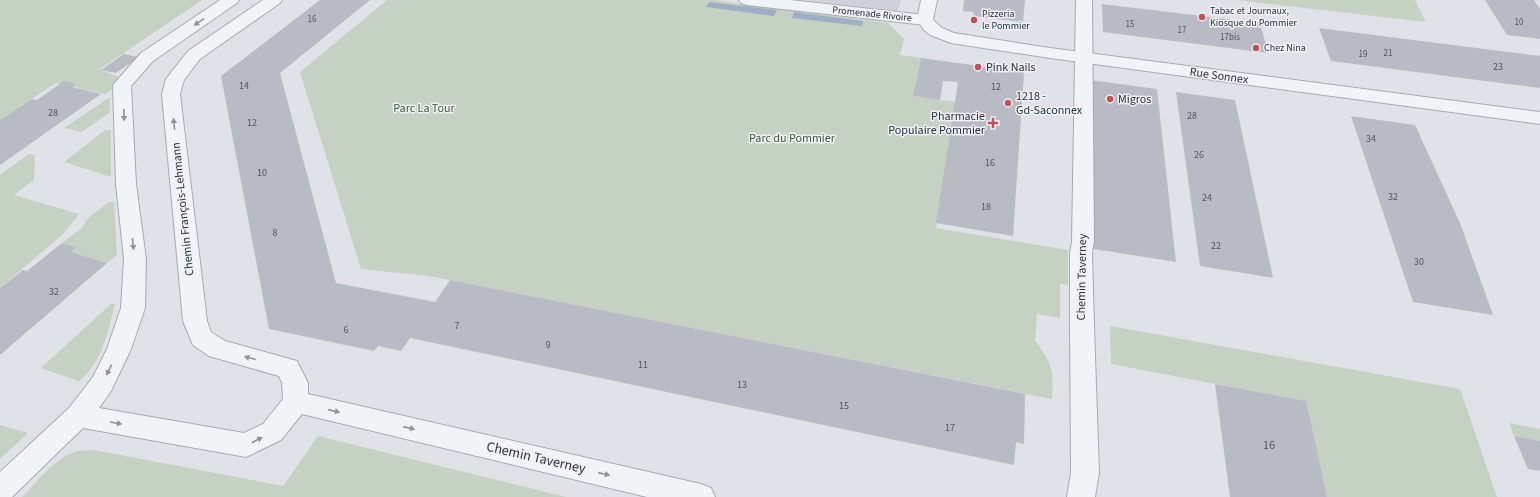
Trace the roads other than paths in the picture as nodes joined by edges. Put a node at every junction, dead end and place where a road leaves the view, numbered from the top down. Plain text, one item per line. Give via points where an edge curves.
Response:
1 (231, 0) edge
2 (274, 0) edge
3 (747, 0) edge
4 (929, 0) edge
5 (1084, 0) edge
6 (925, 20) junction
7 (1084, 57) junction
8 (1540, 118) edge
9 (296, 402) junction
10 (78, 416) junction
11 (0, 490) edge
12 (701, 497) edge
13 (1081, 497) edge

1 -> 10 street via 147,57 122,85 126,184 135,259 133,308 119,348 102,384
9 -> 2 street, Chemin François-Lehmann via 294,383 288,368 218,350 202,338 195,321 171,94 176,79 194,55
3 - 6 street, Promenade Rivoire
4 - 6 street
5 - 7 street, Chemin Taverney
6 - 7 street, Rue Sonnex via 934,30 951,38
7 - 8 street, Rue Sonnex
7 - 13 street, Chemin Taverney via 1081,253 1085,473
10 -> 9 street via 246,445 272,432
9 -> 12 street, Chemin Taverney
10 - 11 street

